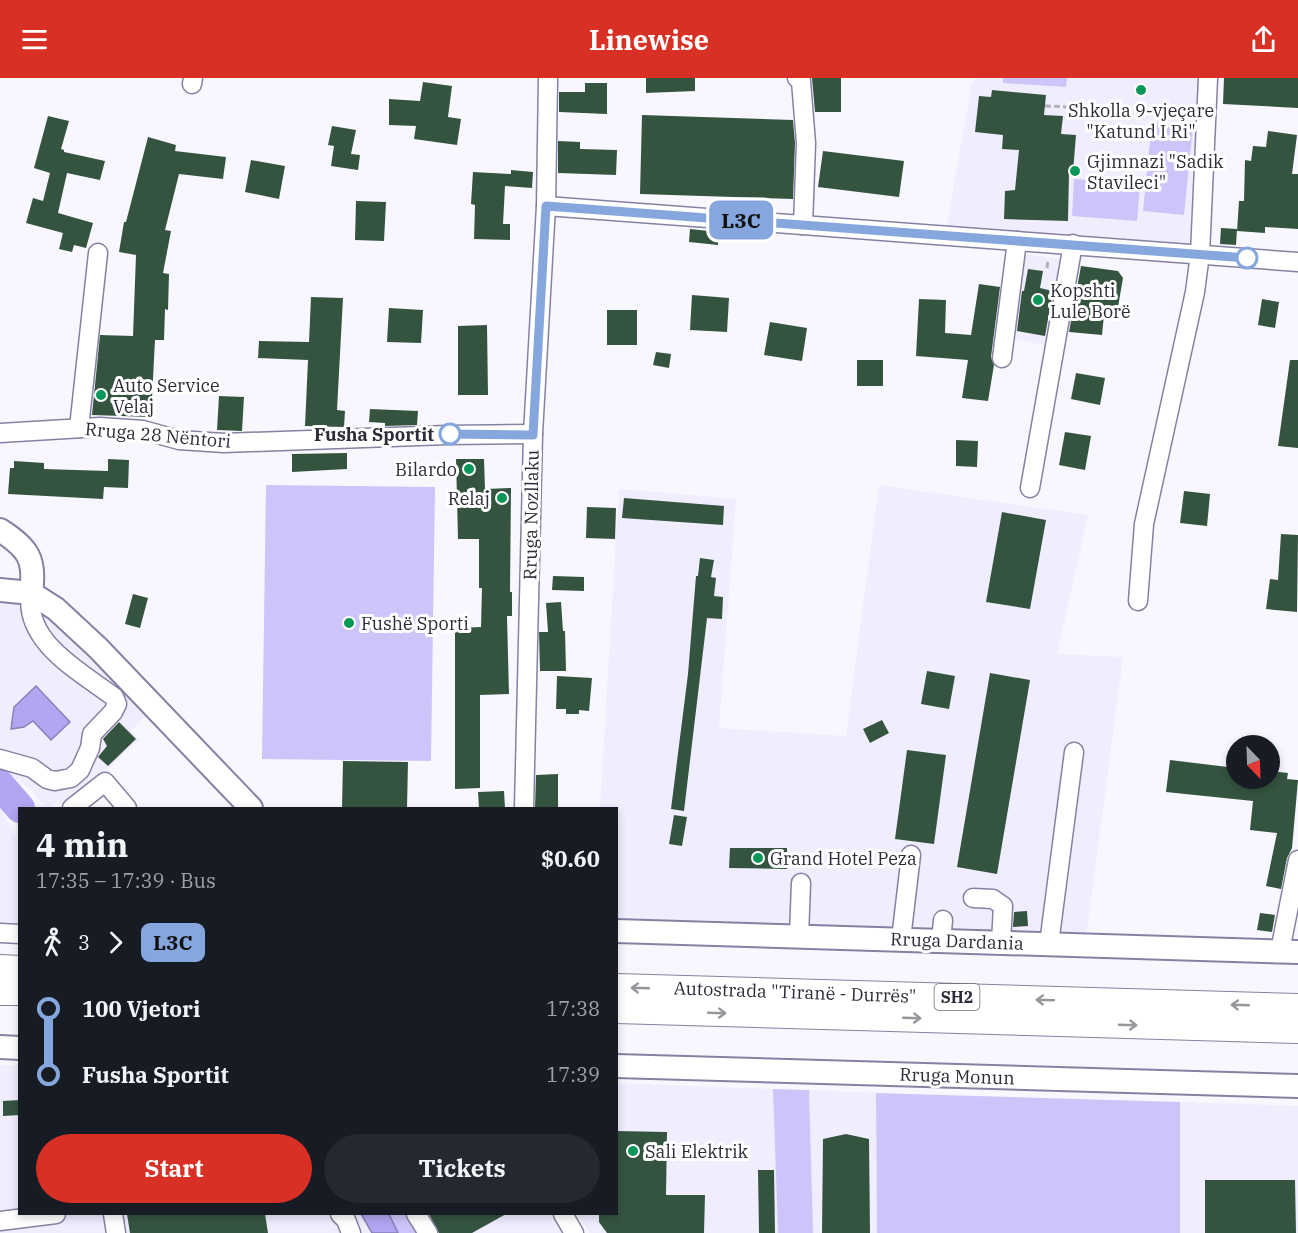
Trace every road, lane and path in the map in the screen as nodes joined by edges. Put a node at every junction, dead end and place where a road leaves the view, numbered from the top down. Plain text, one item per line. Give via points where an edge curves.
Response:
1 (548, 78) edge
2 (797, 78) edge
3 (1208, 78) edge
4 (1045, 105) dead end
5 (1196, 113) dead end
6 (546, 206) junction
7 (803, 225) junction
8 (1017, 241) junction
9 (1073, 244) junction
10 (98, 253) dead end
11 (1200, 254) junction
12 (1048, 258) dead end
13 (1298, 261) edge
14 (1047, 268) dead end
15 (1002, 358) dead end
16 (80, 428) junction
17 (0, 433) edge
18 (533, 435) junction
19 (1030, 488) dead end
20 (0, 530) edge
21 (0, 590) edge
22 (31, 593) junction
23 (1138, 601) dead end
24 (1074, 752) dead end
25 (85, 758) junction
26 (0, 759) edge
27 (105, 782) junction
28 (73, 807) edge
29 (126, 807) edge
30 (249, 807) edge
31 (524, 807) edge
32 (911, 855) dead end
33 (1298, 860) edge
34 (801, 883) dead end
35 (973, 898) dead end
36 (618, 931) edge
37 (0, 933) edge
38 (18, 934) edge
39 (799, 936) junction
40 (901, 939) junction
41 (1001, 942) junction
42 (1049, 944) junction
43 (1289, 951) edge
44 (0, 968) edge
45 (18, 969) edge
46 (618, 987) edge
47 (0, 992) edge
48 (18, 992) edge
49 (1298, 1007) edge
50 (618, 1010) edge
51 (1298, 1030) edge
52 (0, 1047) edge
53 (18, 1048) edge
54 (618, 1066) edge
55 (1298, 1086) edge
56 (48, 1215) edge
57 (113, 1215) edge
58 (341, 1215) edge
59 (417, 1215) edge
60 (564, 1215) edge
61 (0, 1221) edge
62 (116, 1233) edge
63 (351, 1233) edge
64 (428, 1233) edge
65 (574, 1233) edge

1 - 6 street, Rruga Nozllaku
2 - 7 street via 801,81 805,120
3 - 11 street
4 - 5 path
6 - 7 street
6 - 18 street, Rruga Nozllaku
7 - 8 street
8 - 9 street
8 - 15 street
9 - 11 street
9 - 19 street
10 - 16 street
11 - 13 street
11 - 23 street via 1144,524
12 - 14 path
16 - 17 street, Rruga 28 Nëntori
16 - 18 street, Rruga 28 Nëntori via 142,430 179,440 224,443
18 - 31 street, Rruga Nozllaku
20 - 22 main road via 20,543 28,554 33,579
21 - 22 main road
22 - 25 street via 29,603 35,623 48,644 114,697 117,704 92,734
22 - 30 main road via 57,609 98,648
24 - 42 street
25 - 26 street via 71,778 55,781 32,768
25 - 27 street
27 - 28 street
27 - 29 street
32 - 40 street
33 - 43 street
34 - 39 street
35 - 41 street via 993,899 1003,906
36 - 39 main road, Rruga Dardania
37 - 38 street
39 - 40 main road, Rruga Dardania
40 - 41 main road, Rruga Dardania via 942,930
41 - 42 main road, Rruga Dardania
42 - 43 main road, Rruga Dardania
44 - 45 highway
49 -> 46 highway, Autostrada "Tiranë - Durrës" / SH2
47 - 48 highway
50 -> 51 highway, Autostrada "Tiranë - Durrës" / SH2
52 - 53 main road
54 - 55 main road, Rruga Monun
56 - 61 street
57 - 62 street
58 - 63 street
59 - 64 street
60 - 65 street

